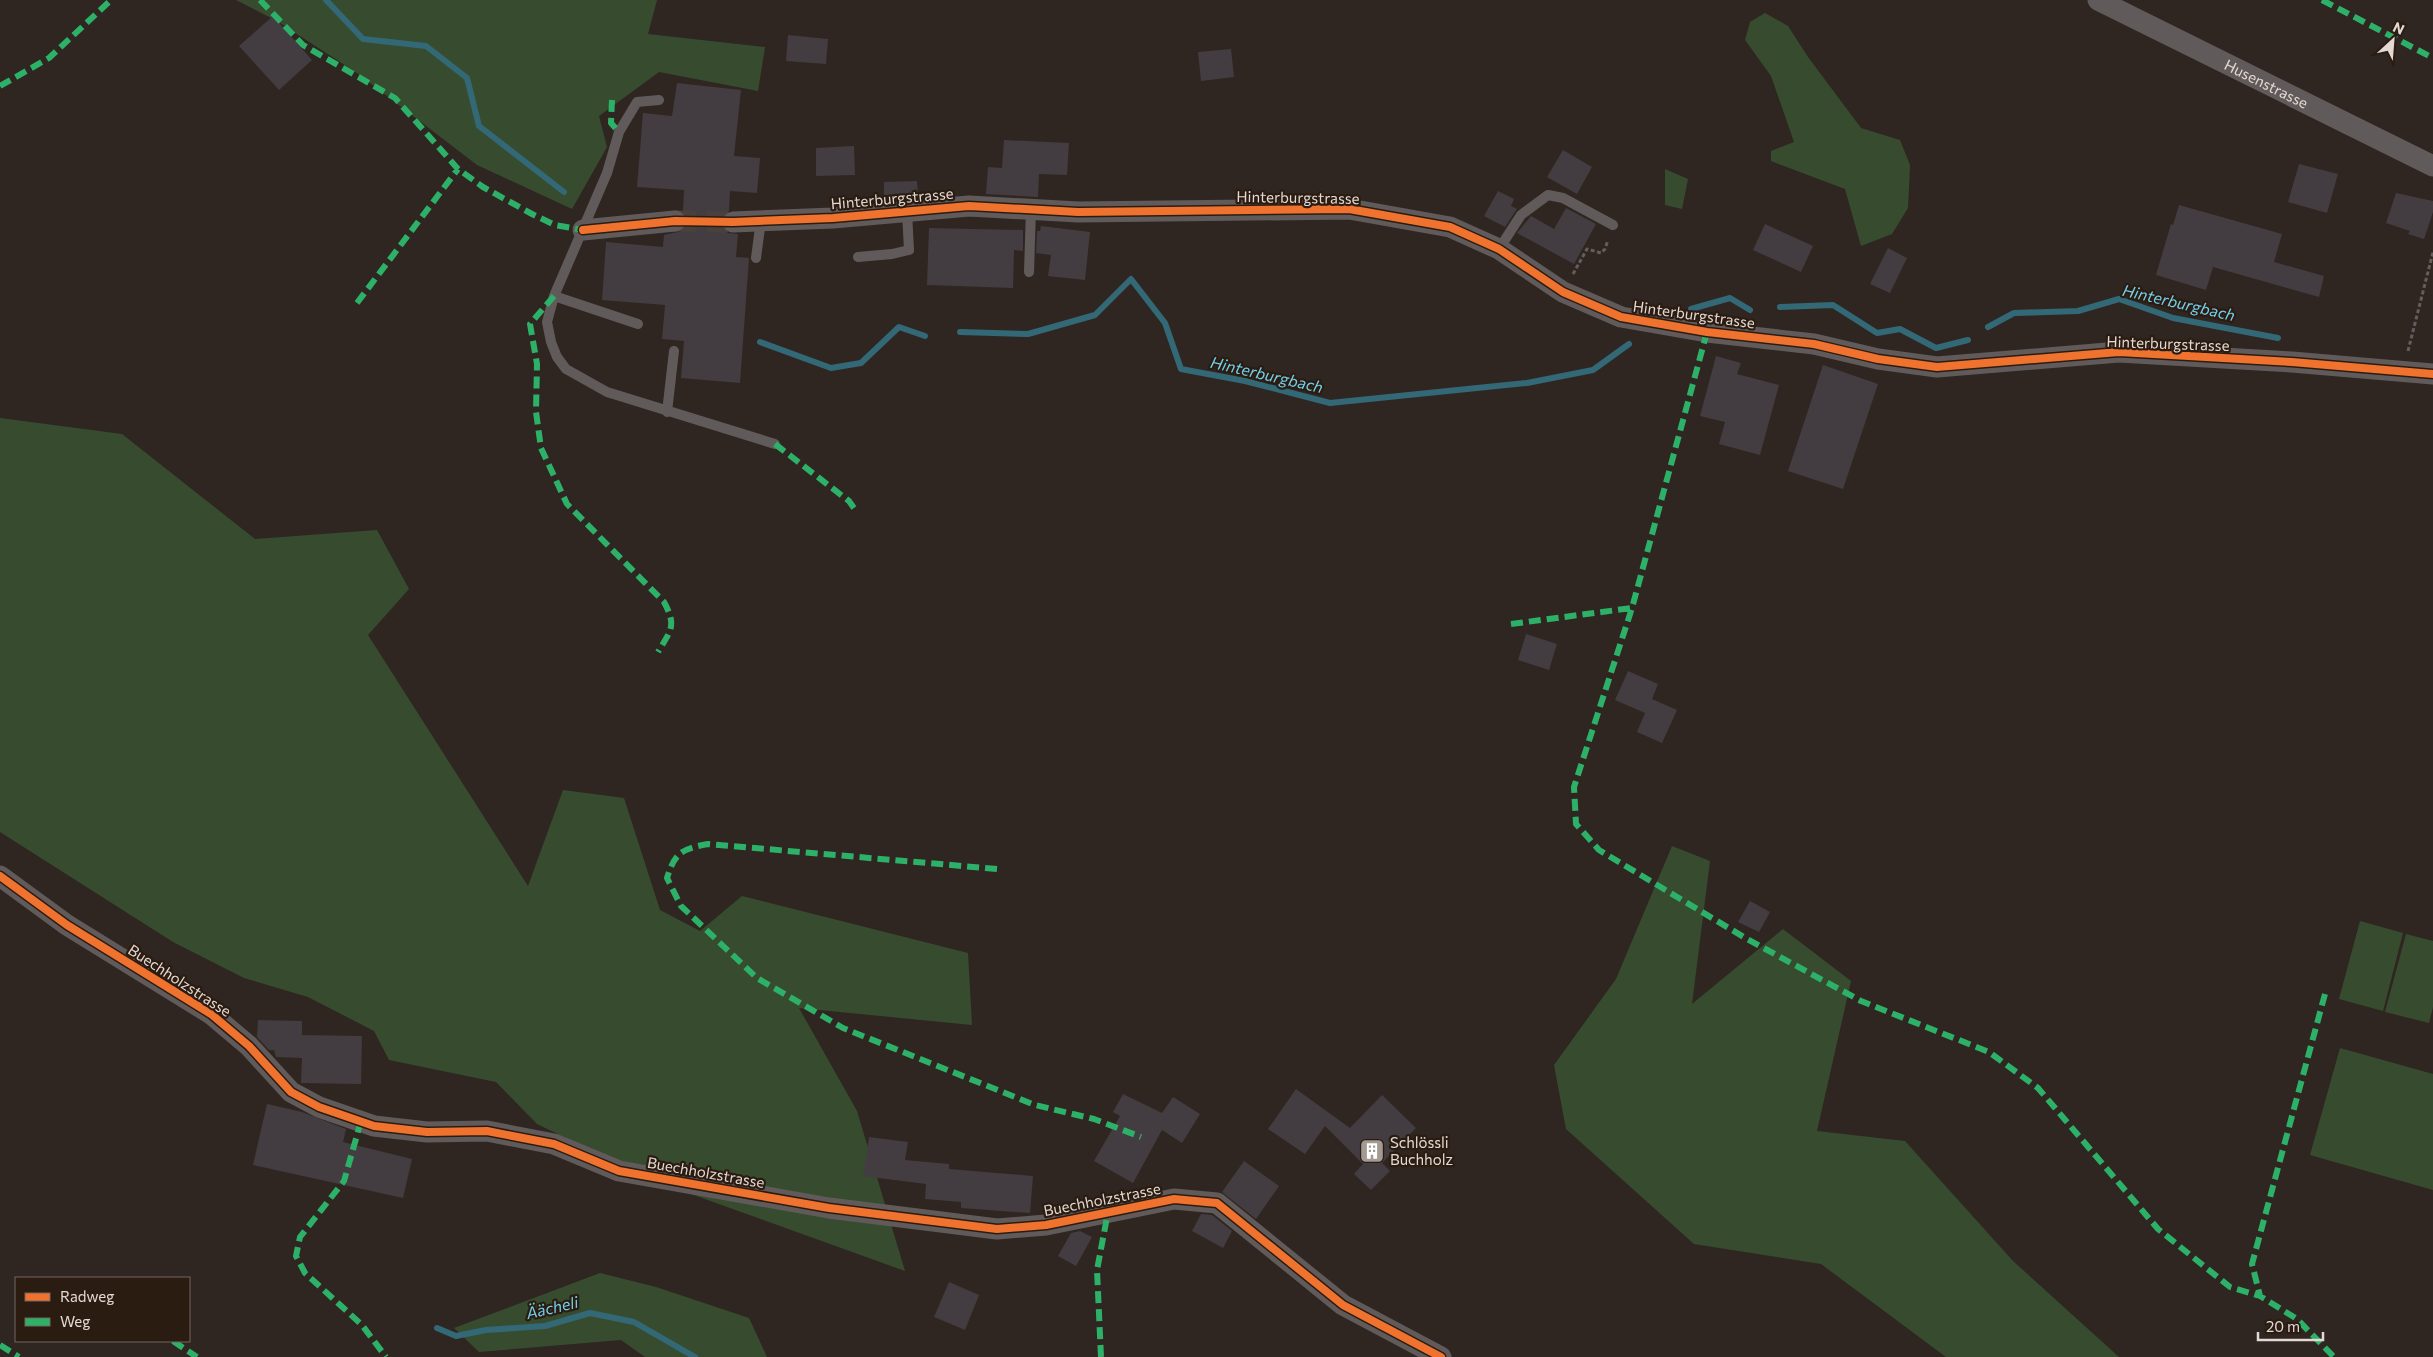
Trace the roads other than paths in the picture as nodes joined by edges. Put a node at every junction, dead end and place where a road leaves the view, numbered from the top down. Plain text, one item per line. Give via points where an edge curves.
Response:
1 (2098, 0) edge
2 (659, 100) dead end
3 (2433, 166) edge
4 (1031, 210) junction
5 (907, 212) junction
6 (762, 220) junction
7 (675, 221) tunnel mouth
8 (732, 222) tunnel mouth
9 (1613, 226) dead end
10 (582, 230) junction
11 (1498, 249) junction
12 (756, 258) dead end
13 (858, 258) dead end
14 (1029, 272) dead end
15 (554, 296) junction
16 (638, 324) dead end
17 (674, 351) dead end
18 (2433, 374) edge
19 (667, 412) junction
20 (775, 444) dead end
21 (0, 876) edge
22 (1442, 1357) edge

1 - 3 street, Husenstrasse
2 - 10 lane via 637,102 619,132 607,172
4 - 5 street, Hinterburgstrasse via 969,206
4 - 11 street, Hinterburgstrasse via 1349,209 1450,227
4 - 14 lane
5 - 6 street, Hinterburgstrasse
5 - 13 lane via 909,250
6 - 8 street, Hinterburgstrasse
6 - 12 lane
7 - 10 street
9 - 11 lane via 1563,198 1548,195 1521,214
10 - 15 lane
11 - 18 street, Hinterburgstrasse via 1563,292 1621,317 1707,332 1814,344 1937,368 2118,352
15 - 16 lane
15 - 19 lane via 547,322 556,357 566,369 607,392
17 - 19 lane
19 - 20 lane
21 - 22 street, Buechholzstrasse via 68,926 211,1014 249,1046 291,1092 344,1116 374,1126 427,1132 487,1131 554,1144 619,1171 829,1208 997,1229 1046,1226 1174,1199 1217,1203 1343,1305

